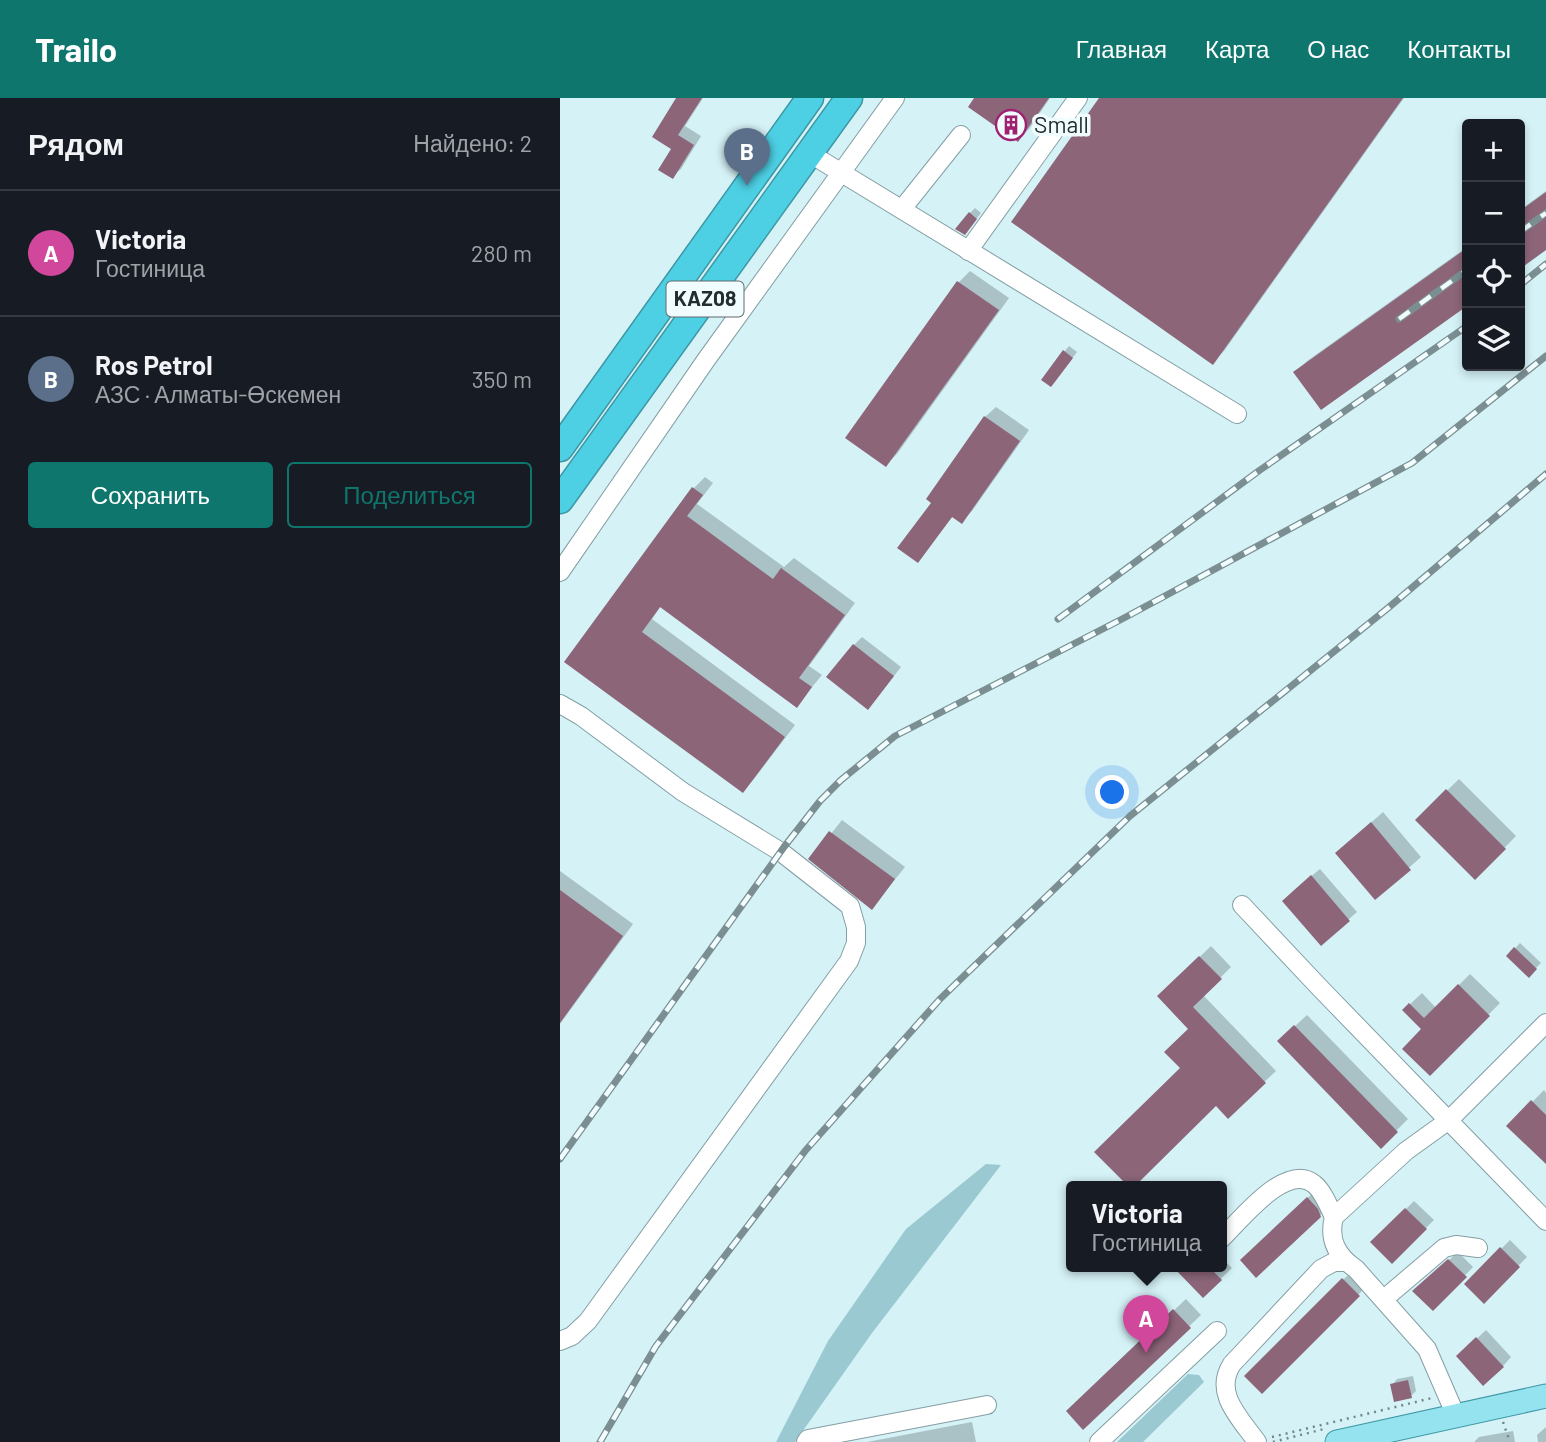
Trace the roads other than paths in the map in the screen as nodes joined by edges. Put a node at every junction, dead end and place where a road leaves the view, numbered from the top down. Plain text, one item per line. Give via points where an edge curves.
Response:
1 (810, 98) edge
2 (849, 98) edge
3 (895, 98) edge
4 (1078, 98) edge
5 (961, 135) dead end
6 (809, 153) junction
7 (842, 173) junction
8 (902, 209) junction
9 (968, 251) junction
10 (1237, 414) dead end
11 (560, 449) edge
12 (560, 500) edge
13 (560, 572) edge
14 (560, 704) edge
15 (1242, 905) dead end
16 (1546, 1024) edge
17 (1449, 1120) junction
18 (1334, 1217) junction
19 (1546, 1221) edge
20 (1227, 1233) edge
21 (1478, 1248) dead end
22 (1346, 1262) junction
23 (1384, 1299) junction
24 (1217, 1331) dead end
25 (560, 1341) edge
26 (1546, 1396) edge
27 (987, 1405) dead end
28 (1453, 1407) junction
29 (1256, 1441) edge
30 (806, 1442) edge
31 (1099, 1442) edge
32 (1337, 1442) edge

1 - 11 highway, KAZ08
2 - 6 highway, KAZ08
3 - 7 street
4 - 9 street
5 - 8 street
6 - 7 street
6 - 12 highway, KAZ08
7 - 8 street
7 - 13 street
8 - 9 street
9 - 10 street
14 - 25 street via 683,792 781,852 850,906 856,943 849,961 588,1321
15 - 17 street
16 - 17 street
17 - 18 street via 1406,1151
17 - 19 street
18 - 20 street via 1314,1184 1302,1178 1288,1180 1273,1188
18 - 22 street via 1332,1242
21 - 23 street via 1444,1248
22 - 23 street
22 - 29 street via 1321,1269 1226,1374 1231,1406
23 - 28 street via 1427,1349
24 - 31 street
26 - 28 main road
27 - 30 street
28 - 32 main road

